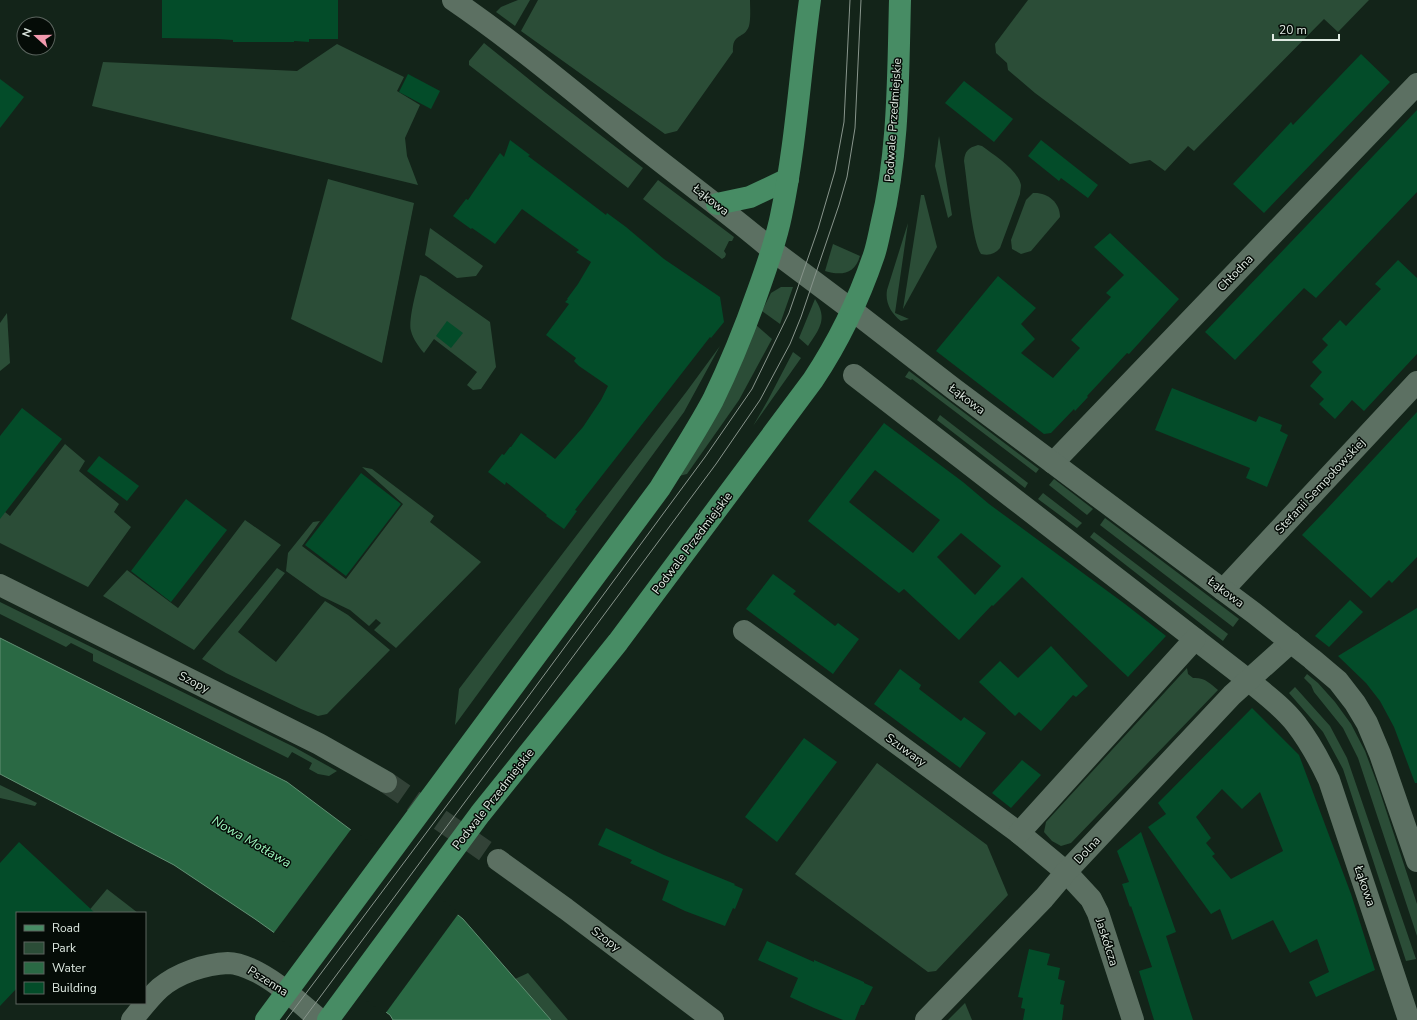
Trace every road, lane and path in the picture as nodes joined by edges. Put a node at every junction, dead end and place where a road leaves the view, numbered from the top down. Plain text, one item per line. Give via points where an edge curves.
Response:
1 (452, 0) edge
2 (810, 0) edge
3 (900, 0) edge
4 (1417, 84) edge
5 (788, 180) junction
6 (716, 204) junction
7 (772, 250) junction
8 (852, 310) junction
9 (854, 374) dead end
10 (1417, 382) edge
11 (1053, 463) junction
12 (0, 585) edge
13 (1223, 590) junction
14 (744, 631) dead end
15 (1195, 639) junction
16 (1291, 642) junction
17 (1248, 680) junction
18 (386, 782) tunnel mouth
19 (1019, 833) junction
20 (1416, 852) edge
21 (498, 860) tunnel mouth
22 (1066, 872) junction
23 (1408, 1019) edge
24 (132, 1020) edge
25 (266, 1020) edge
26 (320, 1020) edge
27 (328, 1020) edge
28 (714, 1020) edge
29 (926, 1020) edge
30 (1133, 1020) edge

1 - 6 street, Łąkowa via 491,26
2 - 5 main road
3 - 8 main road, Podwale Przedmiejskie via 896,115 886,204 874,254
4 - 11 street, Chłodna
5 - 6 main road via 750,197
5 - 7 main road
6 - 7 street, Łąkowa
7 - 8 street, Łąkowa
7 - 25 main road via 741,337 712,400 668,474
8 - 11 street, Łąkowa
8 - 27 main road, Podwale Przedmiejskie via 836,342 804,392 618,642 480,814
9 - 15 street, Łąkowa
10 - 13 street, Stefanii Sempołowskiej
11 - 13 street, Łąkowa
12 - 18 street, Szopy via 318,744
13 - 16 street, Łąkowa
14 - 19 street, Szuwary
15 - 17 street, Łąkowa
15 - 19 street
16 - 17 street, Dolna
16 - 20 street, Łąkowa via 1338,681 1367,723
17 - 22 street, Dolna
17 - 23 street, Łąkowa via 1296,723 1315,751 1329,780
19 - 22 street, Szuwary
21 - 28 street, Szopy
22 - 29 street, Dolna
22 - 30 street, Jaskółcza via 1091,898 1098,913
24 - 26 street, Pszenna via 160,988 179,975 229,963 243,966 270,980

